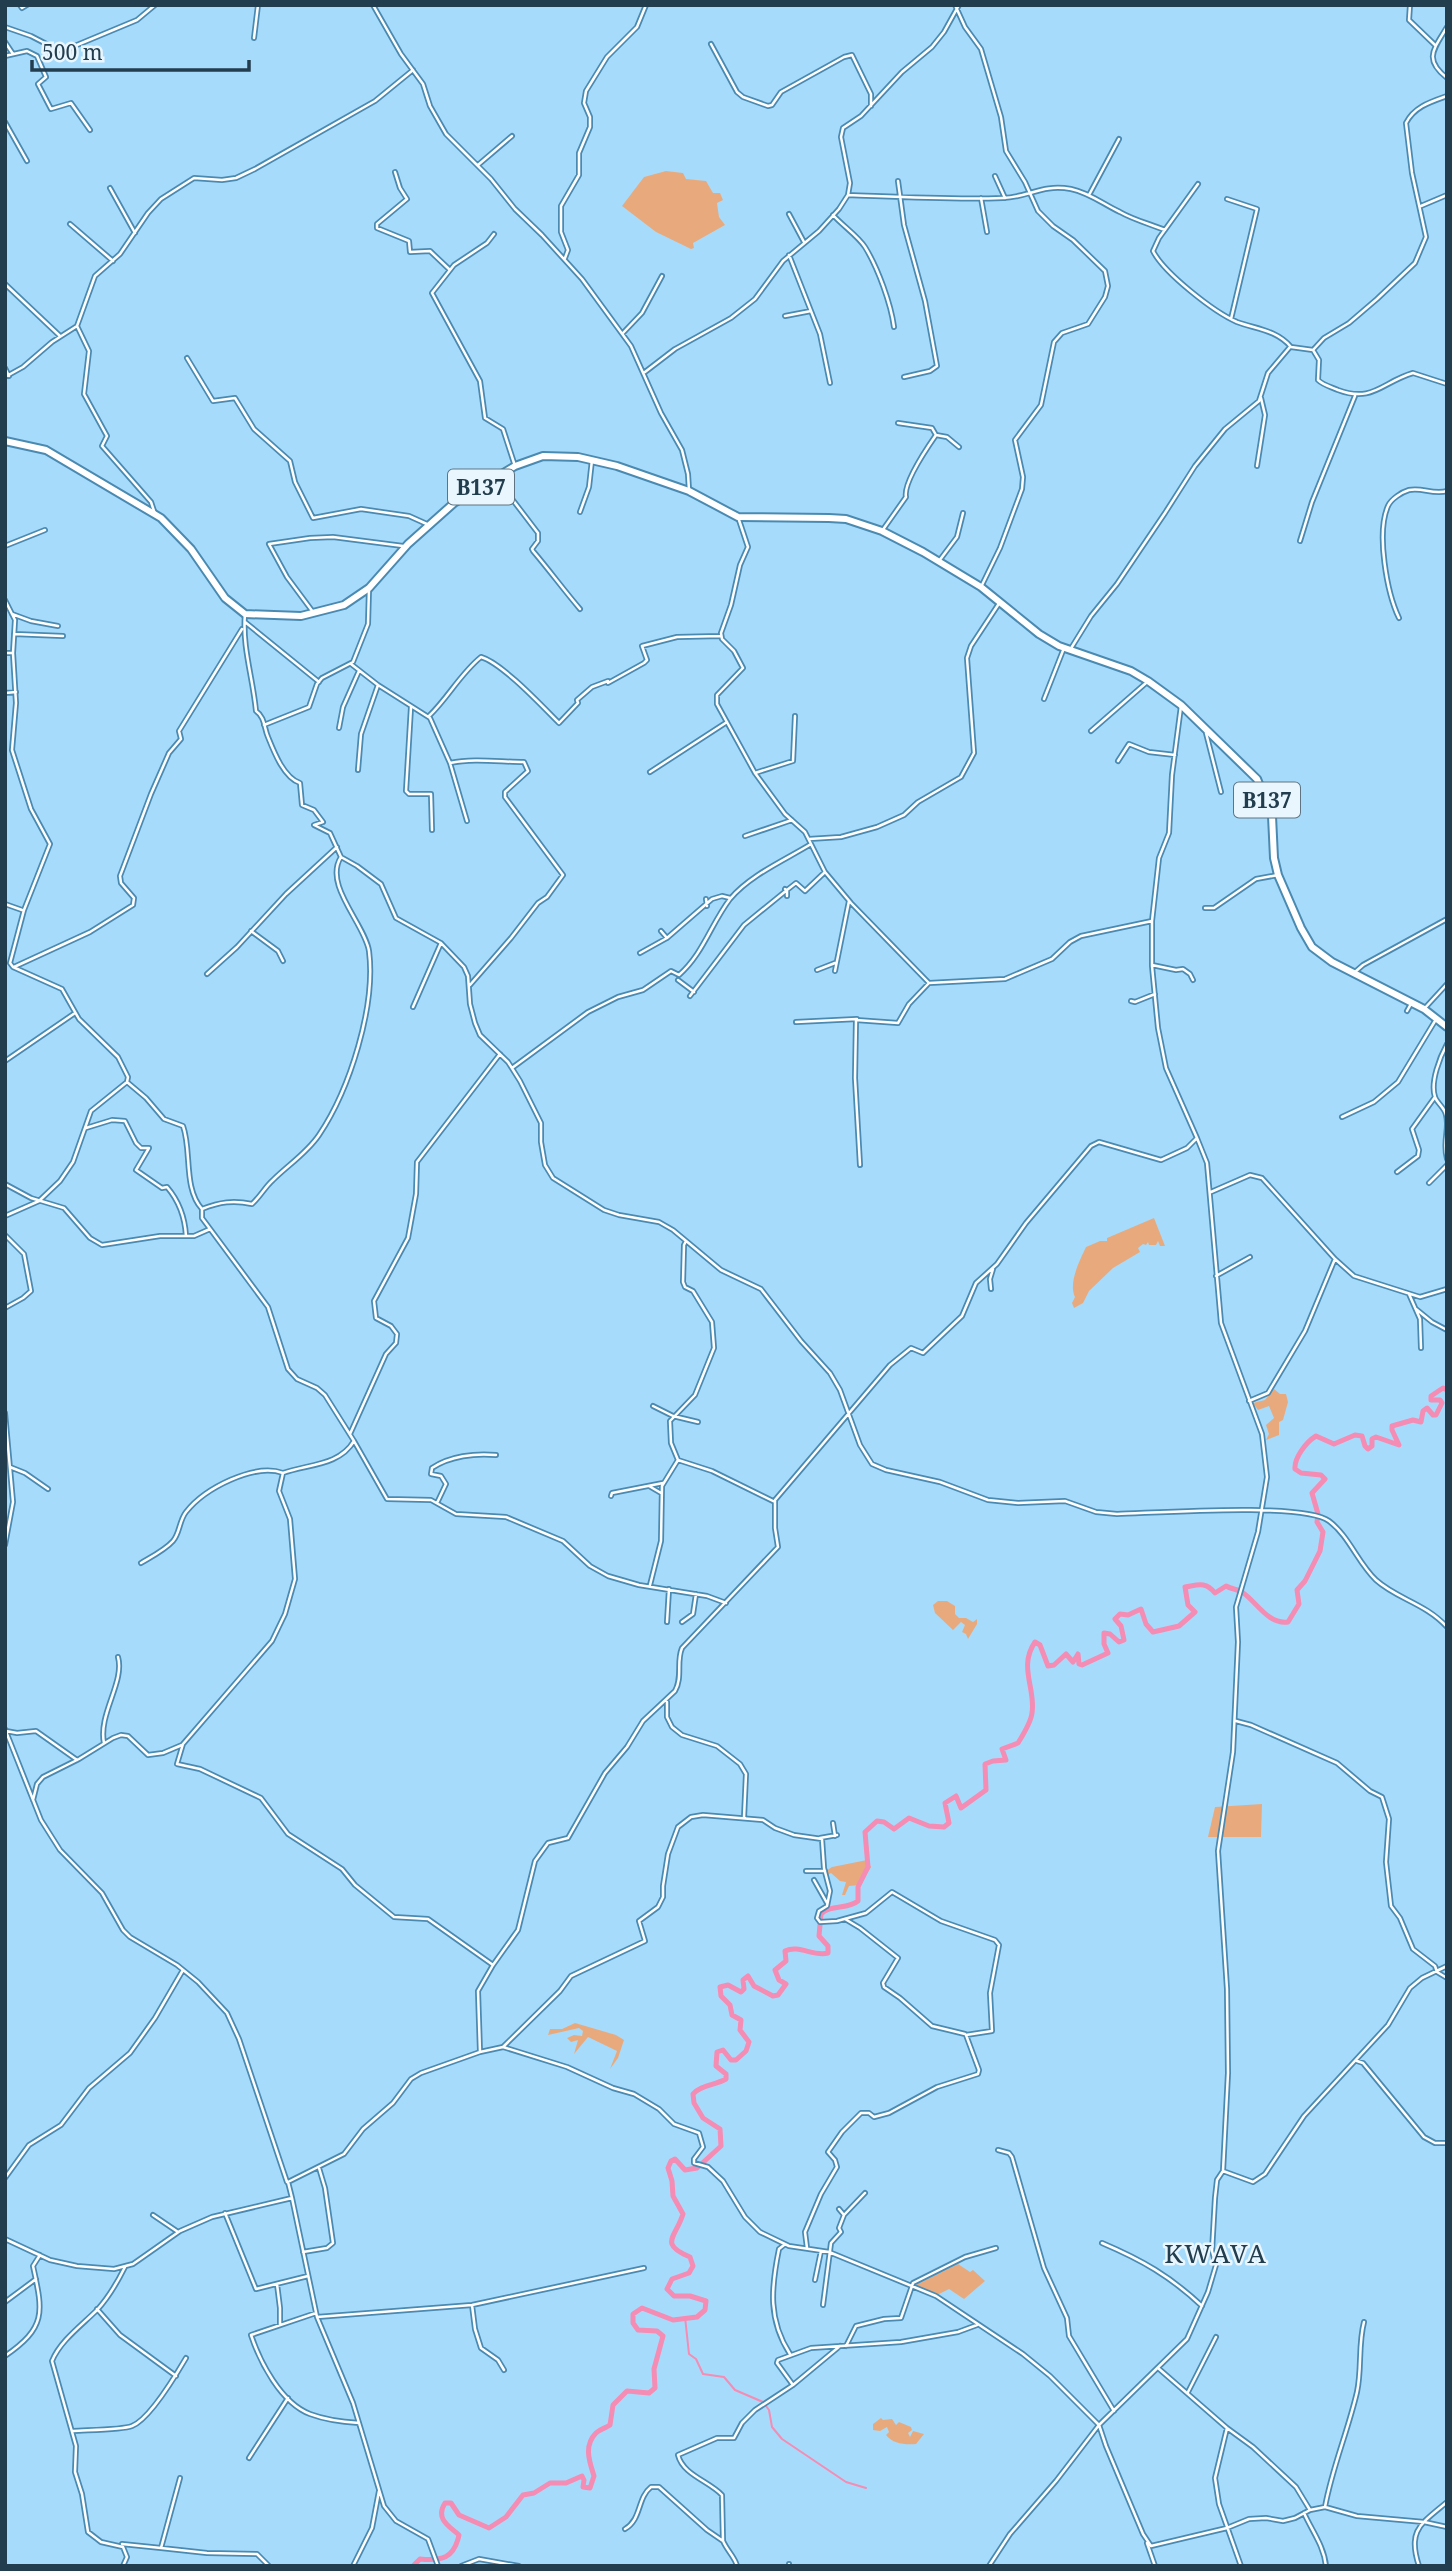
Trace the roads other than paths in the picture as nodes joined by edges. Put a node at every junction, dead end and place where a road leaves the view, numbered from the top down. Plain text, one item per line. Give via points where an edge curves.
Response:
1 (20, 5) edge
2 (27, 5) edge
3 (155, 5) edge
4 (258, 5) edge
5 (374, 5) edge
6 (646, 5) edge
7 (1410, 5) edge
8 (957, 7) edge
9 (5, 27) edge
10 (1447, 27) edge
11 (254, 38) dead end
12 (5, 42) edge
13 (712, 44) dead end
14 (1435, 45) junction
15 (5, 55) edge
16 (13, 55) junction
17 (413, 69) junction
18 (1447, 78) edge
19 (1447, 96) edge
20 (871, 106) junction
21 (5, 122) edge
22 (90, 130) dead end
23 (512, 136) dead end
24 (1119, 139) dead end
25 (27, 162) dead end
26 (478, 165) junction
27 (395, 172) dead end
28 (995, 176) dead end
29 (898, 181) dead end
30 (1198, 184) dead end
31 (110, 188) dead end
32 (1029, 192) junction
33 (848, 195) junction
34 (1089, 195) junction
35 (1447, 195) edge
36 (899, 198) junction
37 (981, 198) junction
38 (1005, 198) junction
39 (1227, 199) dead end
40 (1420, 206) junction
41 (789, 215) dead end
42 (833, 215) junction
43 (70, 223) dead end
44 (1165, 230) junction
45 (987, 232) dead end
46 (135, 233) junction
47 (494, 234) dead end
48 (804, 242) junction
49 (789, 256) junction
50 (564, 259) junction
51 (113, 261) junction
52 (450, 270) junction
53 (662, 275) dead end
54 (5, 284) edge
55 (811, 311) junction
56 (785, 316) dead end
57 (1231, 319) junction
58 (77, 326) junction
59 (894, 327) dead end
60 (623, 333) junction
61 (60, 336) junction
62 (1290, 347) junction
63 (1312, 350) junction
64 (187, 358) dead end
65 (5, 368) edge
66 (645, 372) junction
67 (7, 376) edge
68 (904, 377) dead end
69 (830, 383) dead end
70 (1447, 384) edge
71 (1355, 396) junction
72 (1261, 398) junction
73 (898, 424) dead end
74 (936, 435) junction
75 (5, 441) edge
76 (959, 447) dead end
77 (592, 460) junction
78 (514, 466) junction
79 (1257, 466) dead end
80 (499, 476) junction
81 (689, 491) junction
82 (1447, 491) edge
83 (580, 512) dead end
84 (963, 513) dead end
85 (155, 515) junction
86 (738, 517) junction
87 (429, 525) junction
88 (45, 530) dead end
89 (882, 531) junction
90 (1300, 541) dead end
91 (5, 546) edge
92 (406, 547) junction
93 (939, 561) junction
94 (981, 587) junction
95 (369, 588) junction
96 (5, 600) edge
97 (1000, 602) junction
98 (579, 609) dead end
99 (12, 614) junction
100 (315, 614) junction
101 (1399, 618) dead end
102 (245, 621) junction
103 (58, 626) dead end
104 (14, 634) junction
105 (63, 636) dead end
106 (721, 636) junction
107 (1067, 649) junction
108 (5, 653) edge
109 (13, 653) junction
110 (351, 664) junction
111 (359, 671) junction
112 (1148, 681) junction
113 (319, 682) junction
114 (377, 685) junction
115 (16, 692) junction
116 (5, 693) edge
117 (1044, 699) dead end
118 (1181, 705) junction
119 (411, 707) junction
120 (429, 716) junction
121 (795, 716) dead end
122 (727, 722) junction
123 (264, 724) junction
124 (1205, 726) junction
125 (339, 727) dead end
126 (1091, 731) dead end
127 (1175, 755) junction
128 (1118, 761) dead end
129 (450, 763) junction
130 (358, 771) dead end
131 (650, 772) dead end
132 (755, 773) junction
133 (1221, 792) dead end
134 (792, 820) junction
135 (467, 821) dead end
136 (432, 830) dead end
137 (745, 836) dead end
138 (808, 839) junction
139 (811, 844) junction
140 (337, 847) junction
141 (341, 857) junction
142 (825, 872) junction
143 (1278, 875) junction
144 (786, 889) junction
145 (787, 896) dead end
146 (733, 897) junction
147 (706, 899) dead end
148 (849, 901) junction
149 (5, 904) edge
150 (707, 906) junction
151 (1205, 908) dead end
152 (23, 910) junction
153 (1447, 919) edge
154 (1152, 921) junction
155 (251, 931) junction
156 (661, 931) dead end
157 (667, 938) junction
158 (441, 943) junction
159 (640, 953) dead end
160 (283, 961) dead end
161 (835, 963) junction
162 (1152, 965) junction
163 (826, 966) junction
164 (13, 967) junction
165 (817, 970) dead end
166 (1355, 972) junction
167 (207, 974) dead end
168 (678, 980) dead end
169 (1193, 980) dead end
170 (929, 983) junction
171 (1447, 984) edge
172 (469, 987) junction
173 (694, 992) junction
174 (1155, 994) junction
175 (690, 996) dead end
176 (1130, 1001) dead end
177 (1412, 1002) junction
178 (413, 1007) dead end
179 (1424, 1009) junction
180 (1407, 1011) dead end
181 (75, 1013) junction
182 (1437, 1018) junction
183 (857, 1019) junction
184 (796, 1022) dead end
185 (1447, 1027) edge
186 (1447, 1044) edge
187 (500, 1054) junction
188 (5, 1061) edge
189 (512, 1068) junction
190 (127, 1082) junction
191 (1435, 1097) junction
192 (1342, 1117) dead end
193 (86, 1128) junction
194 (1197, 1138) junction
195 (1447, 1158) edge
196 (860, 1165) dead end
197 (1447, 1165) edge
198 (1397, 1172) dead end
199 (1429, 1183) dead end
200 (5, 1184) edge
201 (1211, 1192) junction
202 (39, 1201) junction
203 (202, 1209) junction
204 (5, 1216) edge
205 (210, 1229) junction
206 (5, 1235) edge
207 (186, 1236) junction
208 (686, 1241) junction
209 (1250, 1257) dead end
210 (1335, 1259) junction
211 (994, 1266) junction
212 (1216, 1276) junction
213 (991, 1289) dead end
214 (1447, 1290) edge
215 (1409, 1294) junction
216 (5, 1308) edge
217 (1416, 1309) junction
218 (1447, 1330) edge
219 (1421, 1348) dead end
220 (1249, 1401) junction
221 (653, 1406) dead end
222 (5, 1413) edge
223 (849, 1413) junction
224 (674, 1416) junction
225 (698, 1422) dead end
226 (350, 1434) junction
227 (354, 1441) junction
228 (496, 1455) dead end
229 (678, 1460) junction
230 (10, 1468) junction
231 (284, 1473) junction
232 (663, 1483) junction
233 (647, 1485) junction
234 (48, 1489) dead end
235 (661, 1493) junction
236 (611, 1496) dead end
237 (775, 1502) junction
238 (437, 1503) junction
239 (1263, 1512) junction
240 (5, 1545) edge
241 (141, 1563) dead end
242 (650, 1586) junction
243 (669, 1589) junction
244 (696, 1594) junction
245 (726, 1604) junction
246 (685, 1611) dead end
247 (686, 1617) junction
248 (667, 1622) dead end
249 (682, 1622) dead end
250 (1447, 1627) edge
251 (118, 1657) dead end
252 (667, 1701) junction
253 (1235, 1720) junction
254 (6, 1730) edge
255 (104, 1743) junction
256 (183, 1744) junction
257 (77, 1760) junction
258 (33, 1800) junction
259 (744, 1818) junction
260 (833, 1823) dead end
261 (820, 1838) junction
262 (806, 1871) dead end
263 (825, 1871) junction
264 (816, 1879) dead end
265 (827, 1903) junction
266 (845, 1919) junction
267 (493, 1965) junction
268 (1447, 1966) edge
269 (183, 1970) junction
270 (1437, 1972) junction
271 (1447, 1978) edge
272 (966, 2035) junction
273 (503, 2047) junction
274 (480, 2052) junction
275 (1357, 2061) junction
276 (1447, 2143) edge
277 (998, 2150) dead end
278 (319, 2168) junction
279 (1223, 2171) junction
280 (5, 2178) edge
281 (288, 2182) junction
282 (865, 2193) dead end
283 (292, 2198) junction
284 (839, 2209) dead end
285 (225, 2214) junction
286 (153, 2215) dead end
287 (844, 2215) junction
288 (178, 2232) junction
289 (5, 2239) edge
290 (1102, 2243) dead end
291 (785, 2245) junction
292 (807, 2248) junction
293 (996, 2248) dead end
294 (821, 2250) junction
295 (303, 2252) junction
296 (831, 2253) junction
297 (40, 2255) junction
298 (125, 2267) junction
299 (644, 2268) dead end
300 (309, 2276) junction
301 (36, 2279) junction
302 (815, 2280) dead end
303 (277, 2284) junction
304 (913, 2287) junction
305 (5, 2302) edge
306 (472, 2305) junction
307 (823, 2305) dead end
308 (1202, 2306) junction
309 (97, 2309) junction
310 (317, 2315) junction
311 (1364, 2322) dead end
312 (279, 2325) junction
313 (977, 2325) junction
314 (1216, 2337) dead end
315 (840, 2346) junction
316 (846, 2346) junction
317 (790, 2354) junction
318 (5, 2356) edge
319 (186, 2358) dead end
320 (1158, 2368) junction
321 (504, 2370) dead end
322 (176, 2376) junction
323 (793, 2385) junction
324 (1188, 2392) junction
325 (288, 2399) junction
326 (1114, 2411) junction
327 (359, 2423) junction
328 (1099, 2425) junction
329 (1227, 2428) junction
330 (73, 2431) junction
331 (249, 2458) dead end
332 (180, 2478) dead end
333 (379, 2490) junction
334 (1447, 2502) edge
335 (1325, 2507) junction
336 (1310, 2510) junction
337 (1304, 2513) junction
338 (1424, 2522) junction
339 (1447, 2527) edge
340 (1227, 2528) junction
341 (625, 2529) dead end
342 (723, 2541) junction
343 (1147, 2543) junction
344 (118, 2544) junction
345 (161, 2548) junction
346 (437, 2563) edge
347 (123, 2566) edge
348 (269, 2566) edge
349 (352, 2566) edge
350 (461, 2566) edge
351 (519, 2566) edge
352 (737, 2566) edge
353 (989, 2566) edge
354 (1155, 2566) edge
355 (1241, 2566) edge
356 (1325, 2566) edge
357 (1419, 2566) edge

1 - 2 street
3 - 9 street via 137,20 65,50
4 - 11 street
5 - 17 street
6 - 50 street via 636,27 607,57 586,91 590,127 579,153 579,175 561,206 561,232 568,250
7 - 14 street via 1409,20
8 - 20 street via 932,47
8 - 32 street via 981,49 1006,151
10 - 14 street
12 - 16 street
13 - 20 street via 737,92 768,106 781,92 852,55 871,94
14 - 18 street via 1432,62
15 - 16 street
16 - 22 street via 27,51 37,56 46,77 38,84 51,110 71,103
17 - 26 street via 446,134
17 - 46 street via 375,101 251,172 230,179 197,177 184,182 155,206
19 - 40 street via 1424,104 1406,124
20 - 33 street via 841,132
21 - 25 street
23 - 26 street
24 - 34 street
26 - 50 street
27 - 52 street via 407,199 377,228 409,241 410,252 430,251
28 - 38 street
29 - 36 street
30 - 44 street
31 - 46 street
32 - 34 street via 1062,188
32 - 38 street
32 - 94 street via 1041,215 1101,265 1108,286 1088,324 1069,330 1054,342 1041,405 1015,440 1023,489
33 - 36 street
33 - 42 street
34 - 44 street
35 - 40 street
36 - 37 street
36 - 68 street via 937,366
37 - 38 street
37 - 45 street
39 - 57 street via 1257,209
40 - 63 street via 1426,237 1415,262 1349,323
41 - 48 street
42 - 48 street
42 - 59 street via 864,245 873,261
43 - 51 street
44 - 57 street via 1153,247 1154,255 1190,290
46 - 51 street
47 - 52 street
48 - 49 street
49 - 55 street
49 - 66 street via 737,314
50 - 60 street
51 - 58 street via 90,284
52 - 78 street via 433,295 482,386 485,418 503,429
53 - 60 street via 642,313
54 - 61 street
55 - 56 street
55 - 69 street
57 - 62 street via 1272,333
58 - 61 street
58 - 85 street via 89,346 83,394 107,436 102,446 154,506
60 - 66 street
61 - 67 street
62 - 63 street
62 - 72 street via 1266,376
63 - 71 street via 1318,360 1319,382
64 - 87 street via 214,401 235,398 254,429 290,461 313,519 361,509 415,518
65 - 67 street
66 - 81 street via 685,458
70 - 71 street via 1413,373
71 - 90 street
72 - 79 street via 1265,415
72 - 107 street via 1225,429 1195,466 1117,584
73 - 74 street via 933,428
74 - 76 street
74 - 89 street via 905,490 904,500
75 - 85 main road via 46,450
77 - 78 main road, B137 via 552,456
77 - 81 main road, B137
77 - 83 street
78 - 80 main road, B137
80 - 87 main road, B137 via 454,503
80 - 98 street via 538,533 533,551
81 - 86 main road, B137
82 - 101 street via 1410,490 1388,506 1383,553
84 - 93 street via 957,537
85 - 102 main road via 191,549
86 - 89 main road, B137 via 846,519
86 - 106 street via 748,547
87 - 92 main road, B137
88 - 91 street
89 - 93 main road, B137
92 - 95 main road, B137
92 - 100 street via 333,537 269,544 286,577
93 - 94 main road, B137
94 - 97 main road, B137
95 - 100 main road, B137 via 344,605
95 - 110 street via 369,624
96 - 99 street
97 - 107 main road, B137 via 1039,634
97 - 138 street via 967,658 974,753 961,777 877,827
99 - 103 street
99 - 104 street
100 - 102 main road, B137
102 - 113 street
102 - 123 street via 256,711
102 - 164 street via 179,731 181,739 150,793 120,876 134,898 133,905 90,932
104 - 105 street
104 - 109 street
106 - 120 street via 667,638 642,646 644,663 614,681 592,687 561,723 481,657
106 - 122 street via 743,668 716,698
107 - 112 main road, B137
107 - 117 street
108 - 109 street
109 - 115 street
110 - 111 street
110 - 113 street
111 - 114 street
111 - 125 street
112 - 118 main road, B137
112 - 126 street
113 - 123 street via 310,706
114 - 119 street
114 - 130 street via 361,733
115 - 116 street
115 - 152 street via 12,750 27,800 50,844
118 - 124 main road, B137
118 - 127 street
119 - 120 street
119 - 136 street via 406,791 432,794
120 - 129 street
121 - 132 street via 793,761
122 - 131 street
122 - 132 street
123 - 140 street via 283,769 292,781 300,783 302,805 314,810 323,822 314,825 330,833
124 - 133 street
124 - 143 main road, B137 via 1257,779 1272,816
127 - 128 street via 1129,744
127 - 154 street via 1168,833 1159,858
129 - 135 street
129 - 172 street via 524,762 528,771 505,797 563,875
132 - 134 street
134 - 137 street
134 - 138 street
138 - 139 street
139 - 142 street
139 - 146 street
140 - 141 street
140 - 155 street
141 - 158 street via 381,884 396,918
141 - 203 street via 339,885 368,947 371,987 366,1020 335,1107 317,1137 257,1200 251,1204 232,1200
142 - 144 street via 805,891 796,883
142 - 148 street
143 - 151 street via 1256,879 1214,908
143 - 166 main road, B137 via 1312,947
144 - 145 street
144 - 173 street via 744,925
146 - 150 street via 717,896
146 - 189 street via 702,950 679,975 671,971 643,990 597,1007
147 - 150 street
148 - 161 street
148 - 170 street
149 - 152 street
150 - 157 street
152 - 164 street via 10,960
153 - 166 street
154 - 162 street
154 - 170 street via 1081,936 1052,959 1005,979
155 - 160 street via 278,951
155 - 167 street
156 - 157 street
157 - 159 street
158 - 172 street via 464,967
158 - 178 street
161 - 163 street
161 - 163 street via 833,970
162 - 169 street via 1183,969
162 - 174 street
163 - 165 street
164 - 181 street via 62,989
166 - 177 main road, B137
168 - 173 street
170 - 183 street via 898,1023
171 - 179 street
172 - 187 street via 472,1017 480,1035
173 - 175 street
174 - 176 street
174 - 194 street via 1166,1068
177 - 179 main road, B137
177 - 180 street
179 - 182 main road, B137
181 - 188 street
181 - 190 street via 118,1057
182 - 185 main road, B137
182 - 192 street via 1398,1082 1374,1102
183 - 184 street
183 - 196 street
186 - 191 street via 1438,1061
187 - 189 street
187 - 226 street via 417,1162 408,1238 374,1301 376,1318 391,1326 396,1343 386,1354
189 - 208 street via 541,1123 545,1165 553,1178 604,1210 659,1222
190 - 193 street via 95,1106
190 - 203 street via 164,1119 184,1128 191,1181
191 - 195 street via 1446,1114 1443,1146
191 - 198 street via 1412,1129 1418,1156
193 - 202 street via 65,1174
193 - 207 street via 125,1121 136,1143 149,1148 136,1170 167,1187 175,1197
194 - 201 street via 1208,1163
194 - 211 street via 1161,1160 1099,1142 1091,1146
197 - 199 street
200 - 202 street
201 - 210 street via 1250,1175 1262,1178
201 - 212 street
202 - 204 street
202 - 207 street via 64,1208 102,1245
203 - 205 street
205 - 207 street
205 - 226 street via 268,1307 288,1369 297,1380 324,1395
206 - 216 street via 24,1254 31,1291
208 - 223 street via 721,1270 761,1289 830,1373
208 - 224 street via 683,1282 712,1322 714,1348 695,1395
209 - 212 street
210 - 215 street via 1354,1276
210 - 220 street via 1285,1368 1268,1393
211 - 213 street
211 - 223 street via 976,1283 962,1316 923,1353 911,1348 890,1364
212 - 220 street via 1221,1323
214 - 215 street via 1420,1297
215 - 217 street
217 - 218 street
217 - 219 street
220 - 239 street via 1265,1457
221 - 224 street
222 - 230 street
223 - 237 street
223 - 239 street via 872,1464 988,1500 1065,1501 1117,1514
224 - 225 street
224 - 229 street via 669,1434
226 - 227 street
227 - 231 street via 349,1450 332,1460
227 - 238 street via 387,1499
228 - 238 street via 467,1456 432,1468 431,1474 441,1476 446,1484
229 - 232 street
229 - 237 street
230 - 234 street
230 - 240 street via 12,1502
231 - 241 street via 252,1471 197,1500 172,1542
231 - 256 street via 279,1490 290,1519 295,1579 285,1614 272,1641
232 - 233 street
232 - 235 street
233 - 235 street
233 - 236 street
235 - 242 street via 661,1541
237 - 245 street via 778,1547
238 - 242 street via 456,1514 506,1517 544,1531 608,1576
239 - 250 street via 1285,1510 1322,1517 1334,1525 1376,1579
239 - 253 street via 1236,1607
242 - 243 street
243 - 244 street
243 - 248 street
244 - 245 street
244 - 247 street via 693,1614
245 - 252 street via 682,1648 678,1685
246 - 247 street
247 - 249 street
251 - 255 street via 105,1715
252 - 259 street via 672,1727 682,1735 718,1746 740,1764 746,1774
252 - 267 street via 643,1721 568,1838 548,1843 535,1861 521,1924
253 - 270 street via 1338,1763 1382,1797 1389,1819 1386,1861 1391,1906 1413,1949
253 - 279 street via 1218,1851 1227,1989
254 - 257 street via 36,1731
254 - 258 street
255 - 256 street via 128,1736 148,1755
255 - 257 street
256 - 267 street via 178,1765 200,1769 261,1798 288,1835 342,1869 394,1917 428,1919
257 - 258 street via 43,1777
258 - 269 street via 55,1843 102,1893 123,1930
259 - 261 street via 763,1820 794,1835
259 - 273 street via 691,1816 678,1827 668,1854 663,1896 639,1921 645,1941 571,1976
260 - 261 street via 836,1835
261 - 263 street
262 - 263 street
263 - 265 street via 830,1891
264 - 265 street
265 - 266 street via 818,1920
266 - 272 street via 898,1958 884,1987 932,2026
266 - 272 street via 866,1913 892,1892 941,1921 998,1942 990,1993 992,2031
267 - 274 street via 478,1992
268 - 270 street
269 - 280 street via 130,2053 89,2088 61,2125 29,2146
269 - 281 street via 219,2003 231,2021
270 - 271 street
270 - 275 street via 1410,1988 1388,2025
272 - 292 street via 978,2074 937,2087 889,2113 874,2117 861,2113 842,2132 828,2152 837,2167 805,2232
273 - 274 street
273 - 291 street via 634,2094 674,2124 699,2133 703,2147 694,2163 708,2167 723,2181 760,2232
274 - 278 street via 411,2079 344,2154
275 - 276 street via 1424,2137
275 - 279 street via 1304,2116 1265,2174 1253,2182
277 - 326 street via 1012,2157 1069,2336
278 - 281 street
278 - 295 street via 333,2243
279 - 308 street via 1215,2197 1212,2251 1216,2265
281 - 283 street
282 - 287 street
283 - 285 street
283 - 295 street
284 - 287 street
285 - 288 street
285 - 303 street via 256,2289
286 - 288 street
287 - 296 street
288 - 298 street
289 - 297 street
290 - 308 street via 1148,2263
291 - 292 street
291 - 317 street via 779,2249 774,2272 772,2308
292 - 294 street
293 - 304 street via 965,2257
294 - 296 street
294 - 302 street
295 - 300 street
296 - 304 street
296 - 307 street
297 - 298 street via 77,2266
297 - 301 street via 33,2266
298 - 309 street
299 - 306 street
300 - 303 street
300 - 310 street
301 - 305 street
301 - 318 street via 39,2320 28,2340
303 - 312 street
304 - 313 street
304 - 316 street via 901,2318 856,2326
306 - 310 street
306 - 321 street via 481,2348
308 - 320 street via 1187,2339
309 - 322 street via 120,2335
309 - 330 street via 52,2361
310 - 312 street
310 - 327 street
311 - 335 street via 1357,2390
312 - 325 street via 251,2335 264,2367
313 - 316 street via 901,2342
313 - 328 street via 1032,2362
314 - 324 street
315 - 316 street
315 - 317 street
315 - 323 street
317 - 323 street via 777,2363
319 - 322 street
320 - 324 street
320 - 326 street
322 - 330 street via 133,2426
323 - 342 street via 755,2410 734,2438 718,2438 678,2455 693,2475 722,2495
324 - 329 street
325 - 327 street via 306,2413
325 - 331 street
326 - 328 street
327 - 333 street
328 - 343 street
328 - 353 street
329 - 336 street via 1296,2487
329 - 340 street via 1214,2477
330 - 344 street via 75,2472 88,2532 102,2542
332 - 345 street
333 - 346 street via 396,2521 428,2539
333 - 349 street via 372,2528
334 - 338 street
335 - 336 street
335 - 338 street via 1357,2516
336 - 337 street
337 - 340 street via 1283,2521 1249,2519
337 - 356 street via 1322,2548
338 - 339 street
338 - 357 street via 1413,2542
340 - 343 street via 1156,2546
340 - 355 street
341 - 342 street via 636,2520 645,2492 659,2487
342 - 352 street
343 - 354 street
344 - 345 street
344 - 347 street via 126,2551
345 - 348 street via 257,2554
350 - 351 street via 479,2559

